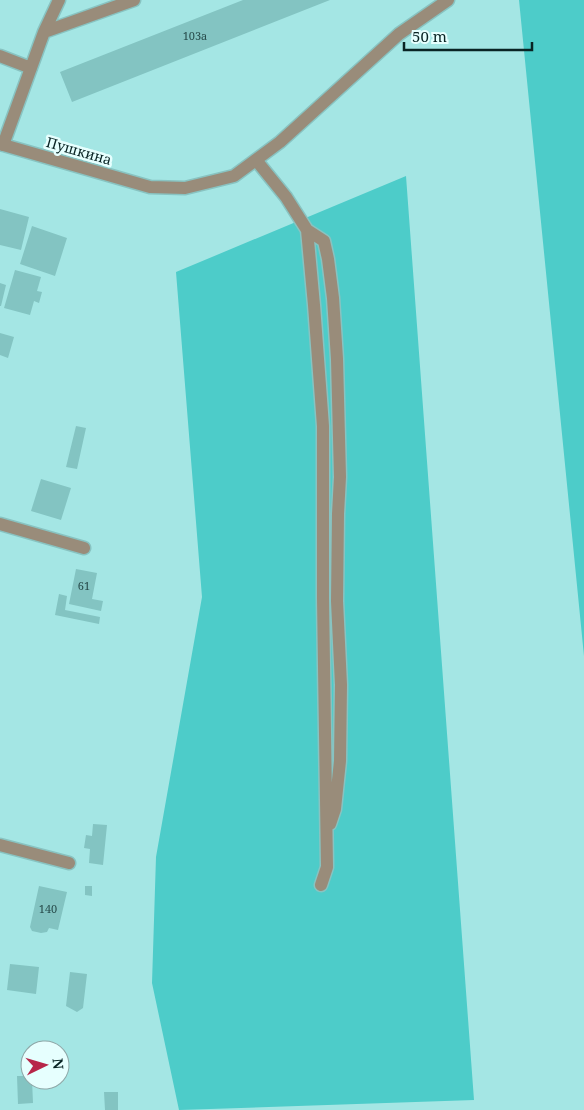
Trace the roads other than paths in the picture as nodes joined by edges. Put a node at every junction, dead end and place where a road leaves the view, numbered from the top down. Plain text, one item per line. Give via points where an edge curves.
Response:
1 (134, 0) edge
2 (448, 0) edge
3 (57, 3) edge
4 (76, 21) junction
5 (44, 32) junction
6 (0, 56) edge
7 (31, 68) junction
8 (1, 145) edge
9 (256, 160) junction
10 (307, 230) junction
11 (0, 524) edge
12 (84, 548) dead end
13 (326, 836) junction
14 (0, 845) edge
15 (69, 863) dead end
16 (321, 885) dead end

1 - 4 street
2 - 9 street, Пушкина via 400,34
3 - 4 street via 62,15
3 - 5 street
4 - 5 street
5 - 7 street
6 - 7 street
7 - 8 street
8 - 9 street, Пушкина via 150,187 185,188 214,182 234,176
9 - 10 street
10 - 13 street via 322,426
10 - 13 street via 324,241 328,258 337,359 340,752 335,809
11 - 12 street
13 - 16 street via 327,867
14 - 15 street

